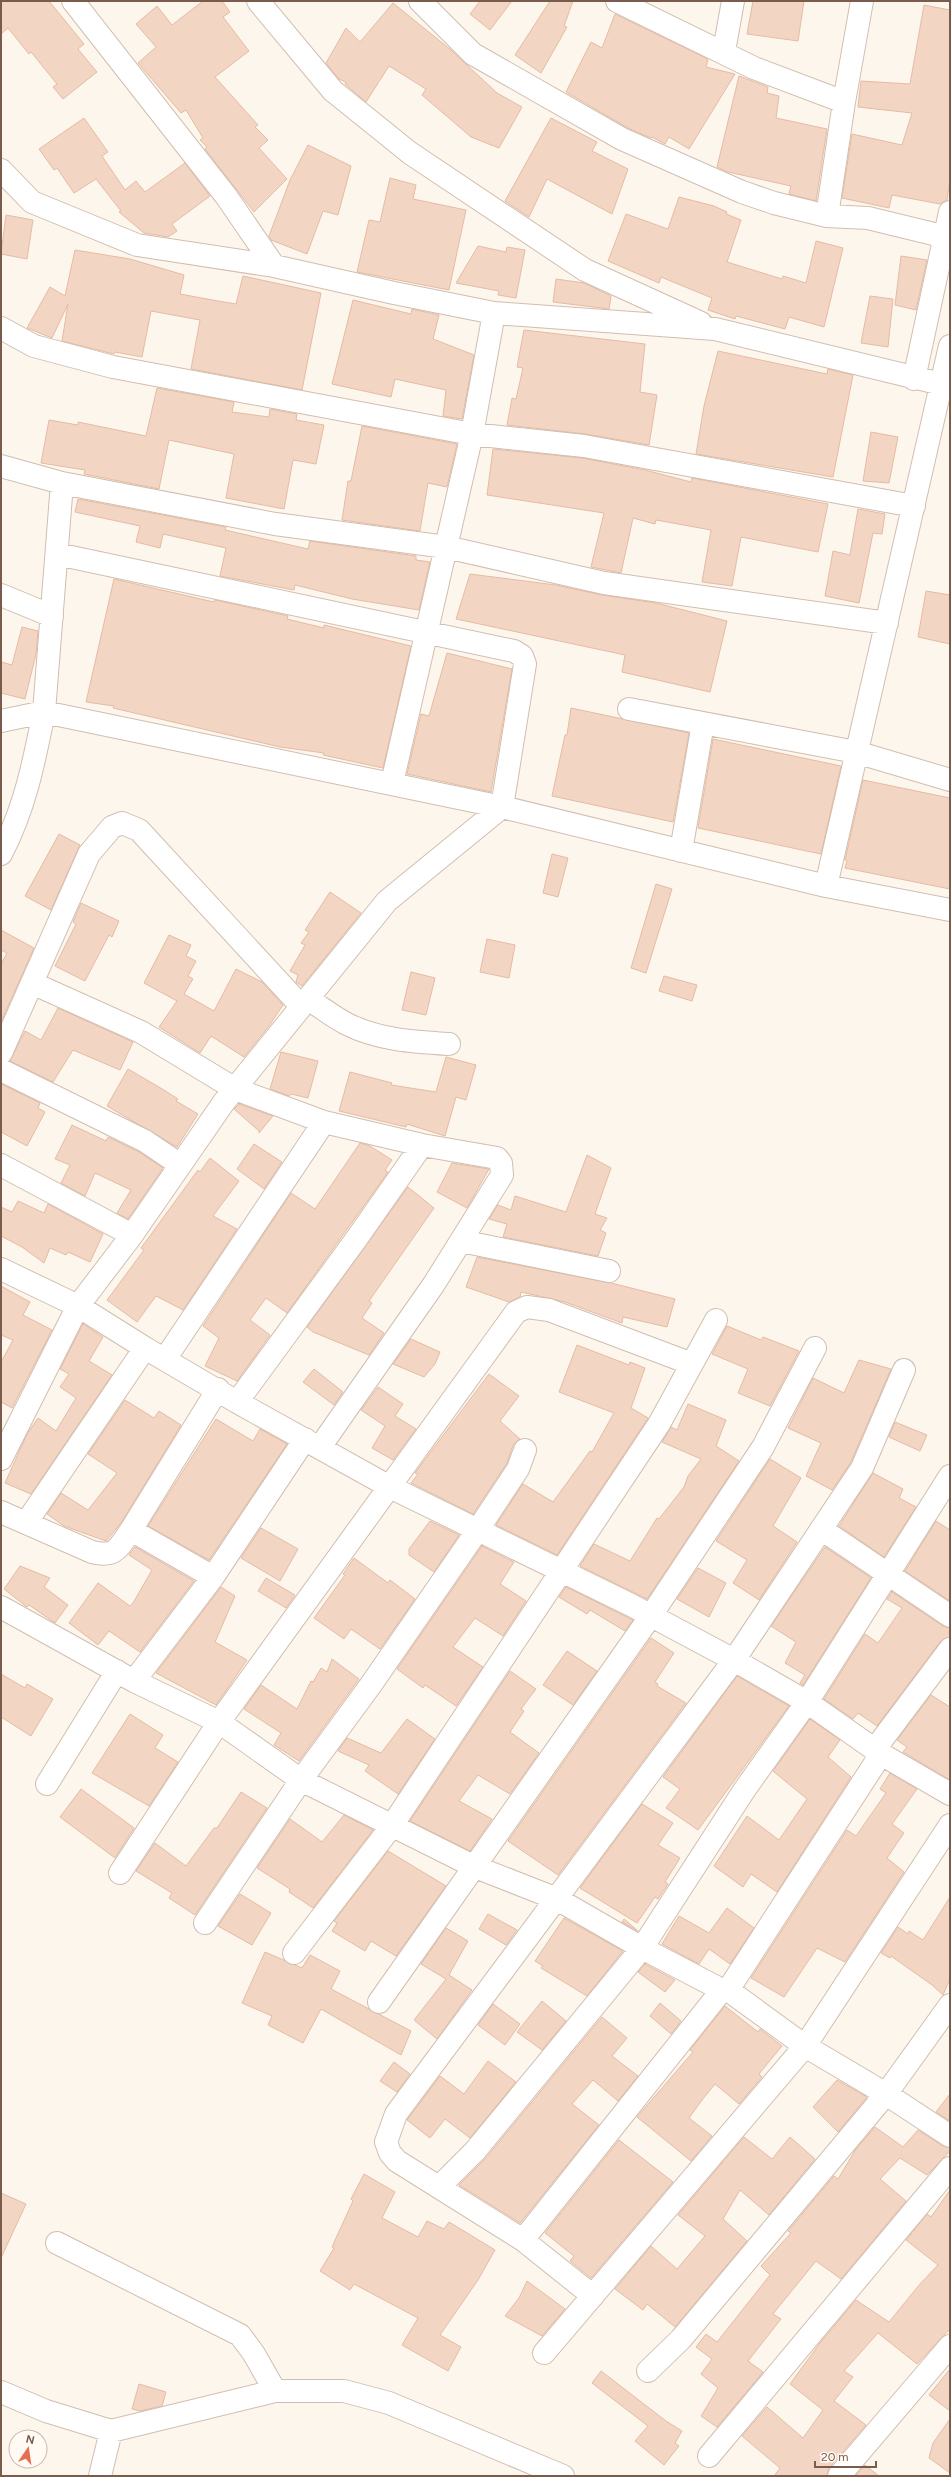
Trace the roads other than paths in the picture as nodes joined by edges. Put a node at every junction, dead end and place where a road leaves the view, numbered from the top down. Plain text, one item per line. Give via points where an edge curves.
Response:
1 (73, 1) edge
2 (258, 1) edge
3 (420, 1) edge
4 (616, 1) edge
5 (733, 1) edge
6 (862, 1) edge
7 (724, 51) junction
8 (844, 102) junction
9 (1, 170) edge
10 (950, 212) edge
11 (827, 216) junction
12 (946, 237) junction
13 (274, 266) junction
14 (494, 313) junction
15 (1, 328) edge
16 (715, 329) junction
17 (950, 346) edge
18 (914, 379) junction
19 (946, 386) edge
20 (472, 434) junction
21 (1, 466) edge
22 (62, 483) junction
23 (914, 506) junction
24 (446, 547) junction
25 (57, 554) junction
26 (1, 594) edge
27 (52, 616) junction
28 (887, 623) junction
29 (426, 632) junction
30 (629, 709) dead end
31 (44, 712) junction
32 (1, 721) edge
33 (703, 723) junction
34 (856, 752) junction
35 (950, 780) edge
36 (392, 783) junction
37 (502, 807) junction
38 (681, 851) junction
39 (1, 854) edge
40 (826, 886) junction
41 (950, 910) edge
42 (32, 983) junction
43 (304, 1003) junction
44 (449, 1044) dead end
45 (1, 1053) edge
46 (1, 1070) edge
47 (235, 1088) junction
48 (324, 1122) junction
49 (422, 1145) junction
50 (179, 1164) junction
51 (1, 1165) edge
52 (132, 1235) junction
53 (460, 1241) junction
54 (1, 1269) edge
55 (609, 1271) dead end
56 (78, 1306) junction
57 (716, 1320) dead end
58 (145, 1348) junction
59 (815, 1348) dead end
60 (165, 1359) junction
61 (692, 1364) junction
62 (904, 1370) dead end
63 (218, 1389) junction
64 (237, 1402) junction
65 (313, 1443) junction
66 (525, 1450) dead end
67 (1, 1459) edge
68 (950, 1476) edge
69 (390, 1487) junction
70 (1, 1512) edge
71 (26, 1523) junction
72 (821, 1529) junction
73 (131, 1530) junction
74 (477, 1531) junction
75 (561, 1571) junction
76 (888, 1574) junction
77 (213, 1577) junction
78 (1, 1607) edge
79 (950, 1616) edge
80 (650, 1617) junction
81 (950, 1648) edge
82 (734, 1660) junction
83 (125, 1676) junction
84 (807, 1702) junction
85 (219, 1722) junction
86 (878, 1751) junction
87 (301, 1780) junction
88 (47, 1784) dead end
89 (950, 1794) edge
90 (950, 1825) edge
91 (391, 1827) junction
92 (473, 1866) junction
93 (120, 1873) dead end
94 (557, 1900) junction
95 (205, 1924) dead end
96 (642, 1948) junction
97 (294, 1953) dead end
98 (725, 1990) junction
99 (379, 2002) dead end
100 (950, 2005) edge
101 (805, 2046) junction
102 (886, 2094) junction
103 (950, 2136) edge
104 (950, 2168) edge
105 (439, 2187) junction
106 (523, 2240) junction
107 (57, 2243) dead end
108 (593, 2296) junction
109 (950, 2346) edge
110 (544, 2353) dead end
111 (648, 2371) dead end
112 (275, 2391) junction
113 (1, 2392) edge
114 (111, 2431) junction
115 (709, 2456) dead end
116 (100, 2476) edge
117 (564, 2476) edge
118 (839, 2476) edge

1 - 13 street via 226,196
2 - 16 street via 333,91 410,153 585,270
3 - 11 street via 474,54 622,139 742,192
4 - 7 street
5 - 7 street
6 - 8 street
7 - 8 street via 754,68
8 - 11 street
9 - 13 street via 32,202 137,245
10 - 12 street
11 - 12 street via 868,218
12 - 18 street
13 - 14 street
14 - 16 street
14 - 20 street
15 - 20 street via 34,346 112,366
16 - 18 street
17 - 19 street
18 - 19 street
19 - 23 street
20 - 23 street via 584,446
20 - 24 street
21 - 22 street
22 - 24 street via 275,524
22 - 25 street
23 - 28 street
24 - 28 street via 604,583
24 - 29 street
25 - 27 street
25 - 29 street
26 - 27 street
27 - 31 street
28 - 34 street
29 - 36 street
29 - 37 street via 514,651 522,656 525,674
30 - 33 street
31 - 32 street
31 - 36 street
31 - 39 street via 29,783 16,824
33 - 34 street
33 - 38 street
34 - 35 street
34 - 40 street
36 - 37 street
37 - 38 street
37 - 43 street via 387,901
38 - 40 street
40 - 41 street
42 - 43 street via 89,854 112,827 122,824 140,830
42 - 45 street
42 - 47 street via 141,1032
43 - 44 street via 348,1024 372,1032 408,1042
43 - 47 street
46 - 50 street via 145,1141
47 - 48 street
47 - 50 street
48 - 49 street
48 - 60 street
49 - 53 street via 497,1158 501,1162 502,1175
49 - 64 street
50 - 52 street
51 - 52 street
52 - 56 street
53 - 55 street
53 - 65 street via 434,1284
54 - 56 street
56 - 58 street
56 - 67 street
57 - 61 street
58 - 60 street
58 - 71 street
59 - 80 street via 763,1447
60 - 63 street
61 - 69 street via 549,1310 527,1307 516,1312
61 - 75 street via 659,1424
62 - 72 street via 862,1468
63 - 64 street
63 - 73 street
64 - 65 street
65 - 69 street
65 - 77 street
66 - 74 street via 518,1469
68 - 76 street
69 - 74 street
69 - 85 street
70 - 71 street
71 - 73 street via 92,1552 105,1555 115,1552
72 - 76 street
72 - 82 street
73 - 77 street
74 - 75 street
74 - 87 street via 370,1686
75 - 80 street
75 - 91 street
76 - 79 street
76 - 84 street
77 - 83 street
78 - 83 street
80 - 82 street
80 - 92 street
81 - 86 street
82 - 84 street
82 - 94 street
83 - 85 street
83 - 88 street
84 - 86 street
84 - 96 street via 745,1789
85 - 87 street
85 - 93 street
86 - 89 street
86 - 98 street
87 - 91 street
87 - 95 street
90 - 101 street
91 - 92 street
91 - 97 street
92 - 94 street
92 - 99 street
94 - 96 street
94 - 105 street via 396,2114 386,2142 390,2153 397,2161
96 - 98 street
96 - 105 street via 475,2151
98 - 101 street
98 - 106 street
100 - 102 street
101 - 102 street
101 - 108 street
102 - 103 street
102 - 111 street via 681,2339
104 - 115 street
105 - 106 street
106 - 108 street
107 - 112 street via 240,2335
108 - 110 street
109 - 118 street
112 - 114 street
112 - 117 street via 344,2392 389,2403
113 - 114 street via 46,2411
114 - 116 street

